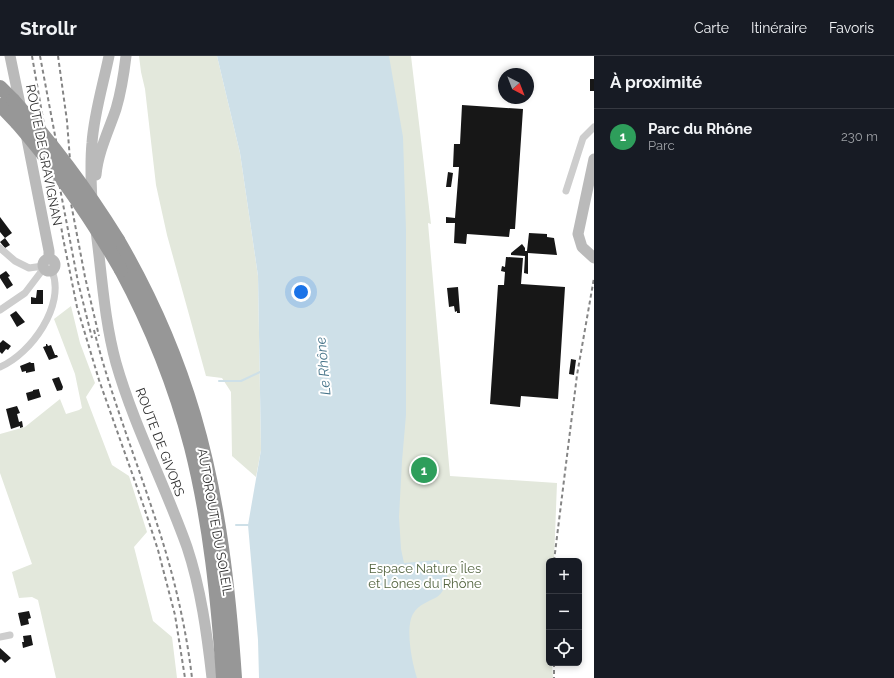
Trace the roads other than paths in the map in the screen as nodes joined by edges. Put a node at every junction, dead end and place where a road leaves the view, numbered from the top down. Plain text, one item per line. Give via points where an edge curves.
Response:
1 (10, 56) edge
2 (109, 56) edge
3 (122, 56) edge
4 (126, 56) edge
5 (122, 84) junction
6 (0, 87) edge
7 (6, 103) edge
8 (594, 128) edge
9 (92, 144) junction
10 (104, 146) junction
11 (594, 159) edge
12 (566, 190) dead end
13 (93, 213) junction
14 (0, 248) edge
15 (592, 257) edge
16 (47, 266) junction
17 (0, 310) edge
18 (0, 367) edge
19 (10, 635) dead end
20 (0, 637) edge
21 (212, 678) edge
22 (223, 678) edge
23 (235, 678) edge

1 - 16 main road, ROUTE DE GRAVIGNAN via 49,251
2 - 9 main road, ROUTE DE GIVORS
3 - 5 main road
4 - 5 main road, ROUTE DE GIVORS
5 - 10 main road, ROUTE DE GIVORS
6 - 7 highway, AUTOROUTE DU SOLEIL
7 - 22 highway, AUTOROUTE DU SOLEIL, bridge via 17,123 50,162 92,221 121,270 159,350 191,447 204,506 214,574
7 - 23 highway, AUTOROUTE DU SOLEIL, bridge via 41,132 95,204 118,240 151,302 170,346 186,390 209,472 228,589
8 - 12 street via 583,138
9 - 10 main road via 97,147
9 - 13 main road, ROUTE DE GIVORS
10 - 13 main road, ROUTE DE GIVORS via 97,164
11 - 15 main road via 578,234 582,246
13 - 21 main road, ROUTE DE GIVORS via 110,339 123,385 187,547 204,620
14 - 16 street via 15,262 29,268
16 - 17 street via 25,293
16 - 18 street via 55,279 56,289 47,319 32,342 20,354
19 - 20 street

